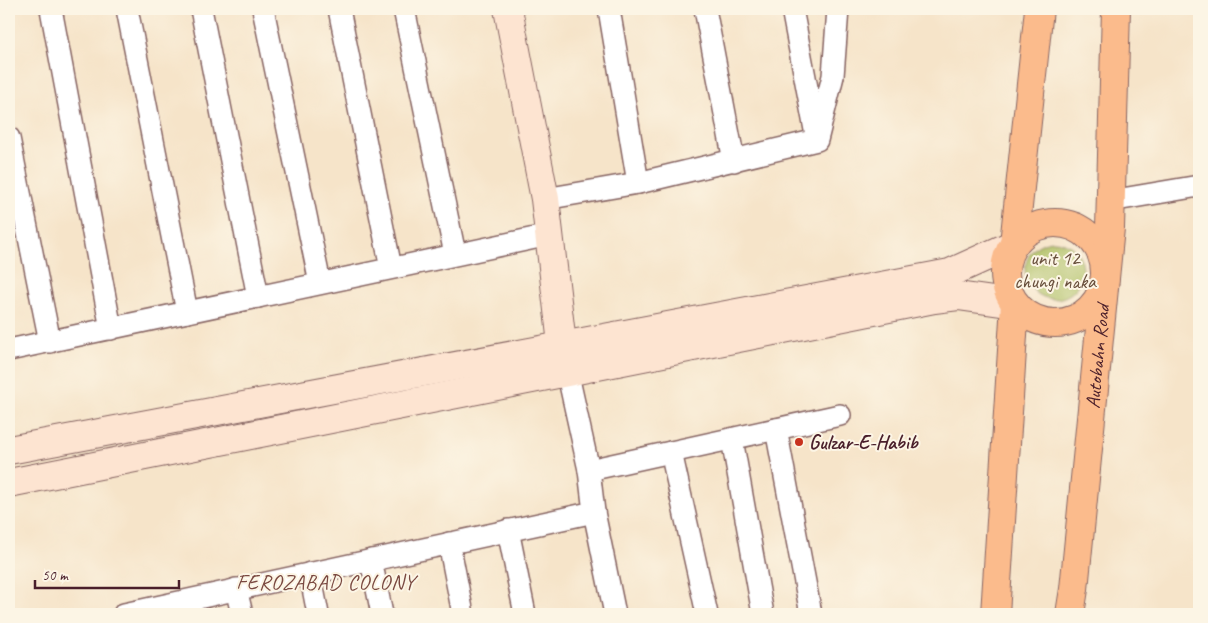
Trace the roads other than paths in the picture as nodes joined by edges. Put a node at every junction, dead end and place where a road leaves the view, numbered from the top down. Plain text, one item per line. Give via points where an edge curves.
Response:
1 (51, 9) edge
2 (128, 9) edge
3 (201, 9) edge
4 (263, 9) edge
5 (339, 9) edge
6 (404, 9) edge
7 (508, 9) edge
8 (609, 9) edge
9 (705, 9) edge
10 (792, 9) edge
11 (838, 9) edge
12 (1039, 9) edge
13 (1116, 9) edge
14 (9, 138) edge
15 (817, 140) junction
16 (734, 160) junction
17 (638, 183) junction
18 (1199, 186) edge
19 (545, 199) junction
20 (1110, 201) junction
21 (549, 236) junction
22 (1014, 244) junction
23 (455, 254) junction
24 (391, 268) junction
25 (1105, 278) junction
26 (320, 283) junction
27 (258, 297) junction
28 (1014, 304) junction
29 (187, 312) junction
30 (111, 328) junction
31 (50, 342) junction
32 (562, 344) junction
33 (9, 350) edge
34 (567, 371) junction
35 (840, 415) dead end
36 (776, 429) junction
37 (732, 439) junction
38 (9, 450) edge
39 (671, 452) junction
40 (589, 470) junction
41 (9, 483) edge
42 (594, 512) junction
43 (508, 530) junction
44 (450, 543) junction
45 (371, 560) junction
46 (310, 574) junction
47 (236, 590) junction
48 (171, 609) edge
49 (124, 614) edge
50 (242, 614) edge
51 (318, 614) edge
52 (382, 614) edge
53 (463, 614) edge
54 (525, 614) edge
55 (615, 614) edge
56 (707, 614) edge
57 (763, 614) edge
58 (811, 614) edge
59 (995, 614) edge
60 (1070, 614) edge

1 - 30 street
2 - 29 street
3 - 27 street
4 - 26 street
5 - 24 street
6 - 23 street
7 - 19 main road
8 - 17 street
9 - 16 street
10 - 15 street
11 - 15 street via 833,76
12 - 22 highway
13 - 20 highway, Autobahn Road
14 - 31 street
15 - 16 street
16 - 17 street
17 - 19 street
18 - 20 street
19 - 21 main road
20 - 25 highway, Autobahn Road
21 - 23 street
21 - 32 main road
22 - 25 highway via 1039,225 1056,223 1072,226 1097,246 1104,262
22 - 28 highway via 1005,270
22 - 32 main road via 950,272
23 - 24 street
24 - 26 street
25 - 28 highway via 1101,294 1092,307 1079,317 1064,322 1048,322 1033,317
25 - 60 highway, Autobahn Road
26 - 27 street
27 - 29 street
28 - 34 main road via 946,297
28 - 59 highway
29 - 30 street
30 - 31 street
31 - 33 street
32 - 34 street
32 - 38 main road
34 - 40 street
34 - 41 main road
35 - 36 street
36 - 37 street
36 - 58 street
37 - 39 street
37 - 57 street
39 - 40 street
39 - 56 street
40 - 42 street
42 - 43 street
42 - 55 street
43 - 44 street
43 - 54 street
44 - 45 street
44 - 53 street
45 - 46 street
45 - 52 street
46 - 47 street
46 - 51 street
47 - 48 street
47 - 50 street
48 - 49 street

